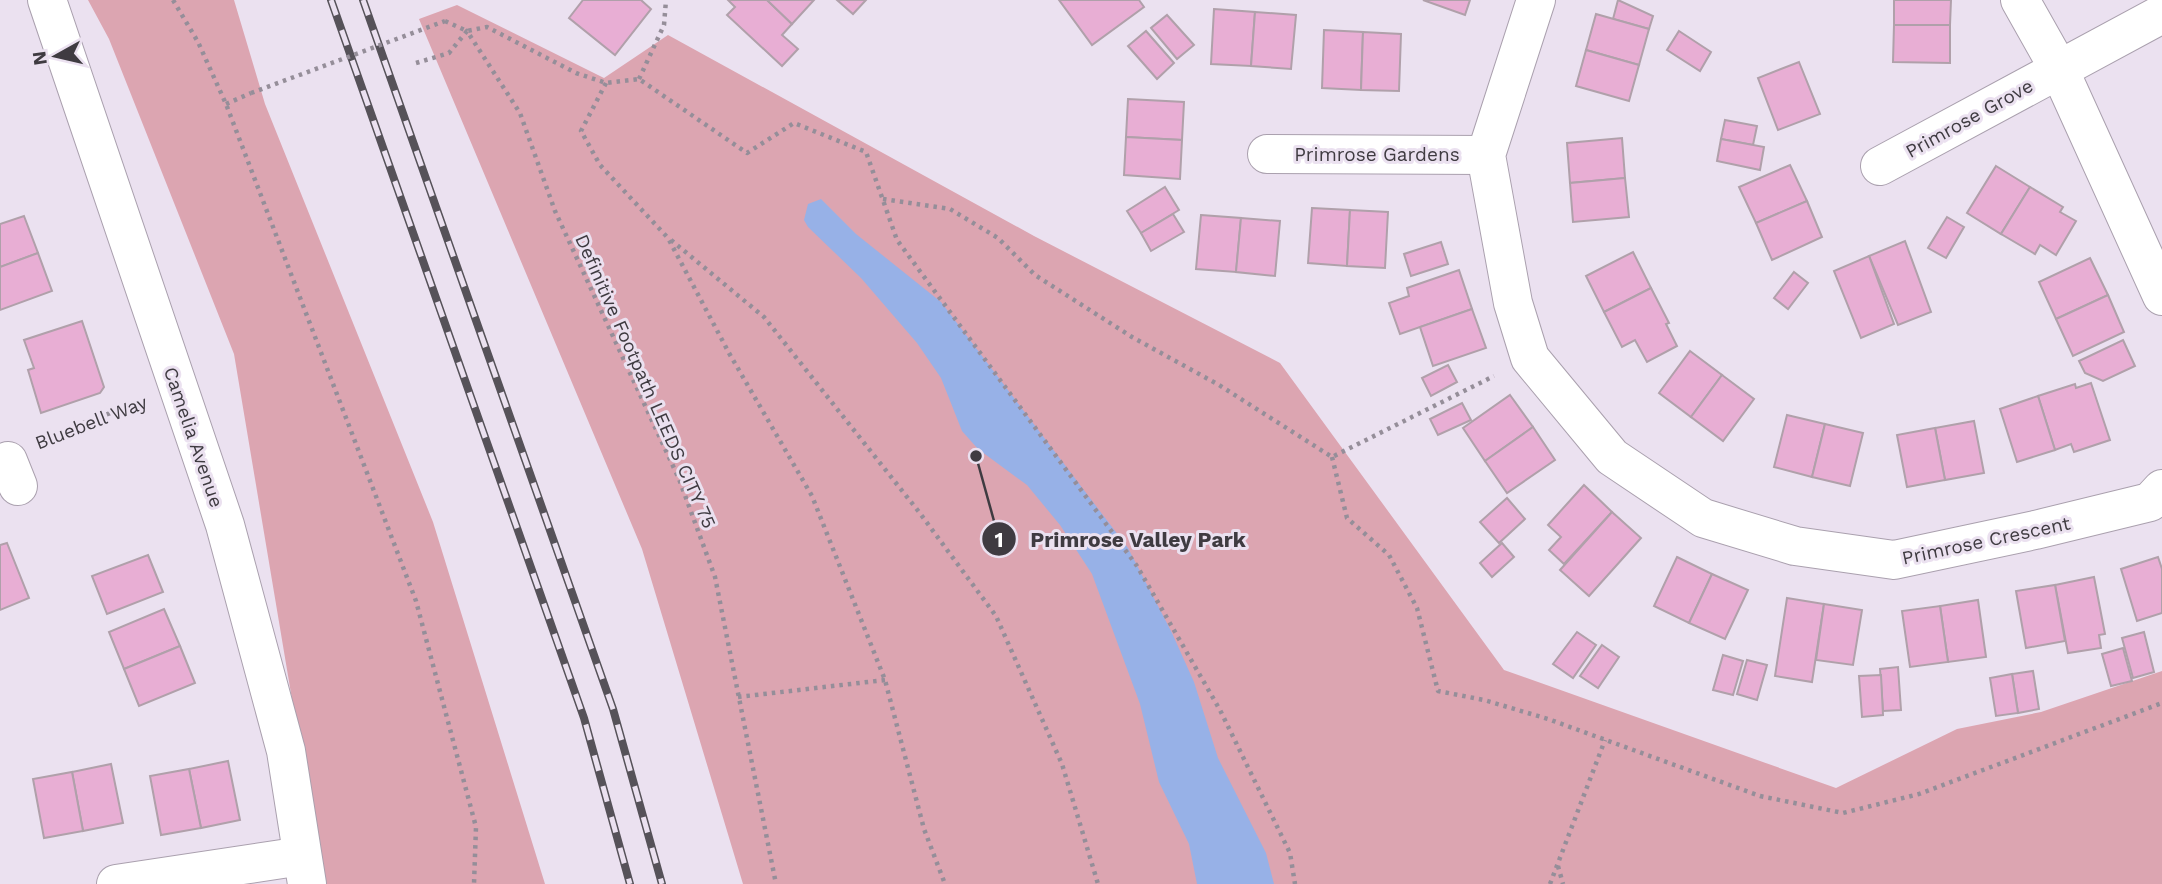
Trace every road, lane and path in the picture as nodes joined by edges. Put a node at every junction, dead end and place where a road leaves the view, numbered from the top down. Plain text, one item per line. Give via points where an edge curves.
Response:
1 (47, 0) edge
2 (173, 0) edge
3 (666, 0) edge
4 (1536, 0) edge
5 (2020, 0) edge
6 (2162, 14) edge
7 (467, 31) junction
8 (416, 63) dead end
9 (2059, 69) junction
10 (639, 79) junction
11 (606, 83) junction
12 (226, 104) junction
13 (1267, 154) dead end
14 (1486, 155) junction
15 (1880, 166) dead end
16 (883, 199) junction
17 (668, 238) junction
18 (2162, 296) edge
19 (1530, 358) junction
20 (177, 389) junction
21 (1332, 457) junction
22 (9, 470) edge
23 (2162, 489) edge
24 (885, 680) junction
25 (738, 697) junction
26 (2162, 703) edge
27 (1605, 740) junction
28 (1558, 866) junction
29 (304, 870) edge
30 (116, 884) edge
31 (474, 884) edge
32 (776, 884) edge
33 (945, 884) edge
34 (1098, 884) edge
35 (1296, 884) edge
36 (1550, 884) edge
37 (1563, 884) edge

1 - 20 street, Camelia Avenue
2 - 12 path
3 - 10 path via 664,25
4 - 14 street, Primrose Crescent
5 - 9 street
6 - 9 street, Primrose Grove
7 - 8 path via 449,53
7 - 11 path via 487,27 576,73
7 - 12 path, bridge via 445,22
7 - 25 path, Definitive Footpath LEEDS CITY 75 via 520,113 555,211 679,479 715,577
9 - 15 street, Primrose Grove
9 - 18 street
10 - 11 path
10 - 16 path via 747,153 794,123 866,152
11 - 17 path via 581,131 600,165
12 - 31 path via 416,601 476,827
13 - 14 street, Primrose Gardens
14 - 19 street, Primrose Crescent via 1513,303
16 - 21 path via 950,209 998,238 1035,275
16 - 35 path via 897,240 1137,566 1220,710 1290,853
17 - 24 path via 811,496
17 - 34 path via 764,317 996,616 1062,764
19 - 21 path
19 - 23 street, Primrose Crescent via 1612,457 1703,518 1795,546 1894,560 2150,502
20 - 22 path, Bluebell Way via 36,440
20 - 29 street, Camelia Avenue via 225,525 286,751
21 - 27 path via 1347,518 1389,555 1418,608 1438,691 1484,700
24 - 25 path
24 - 33 path via 924,829
25 - 32 path, Definitive Footpath LEEDS CITY 75
26 - 27 path via 1919,794 1843,813 1760,796
27 - 28 path
28 - 36 path
28 - 37 path
29 - 30 street

